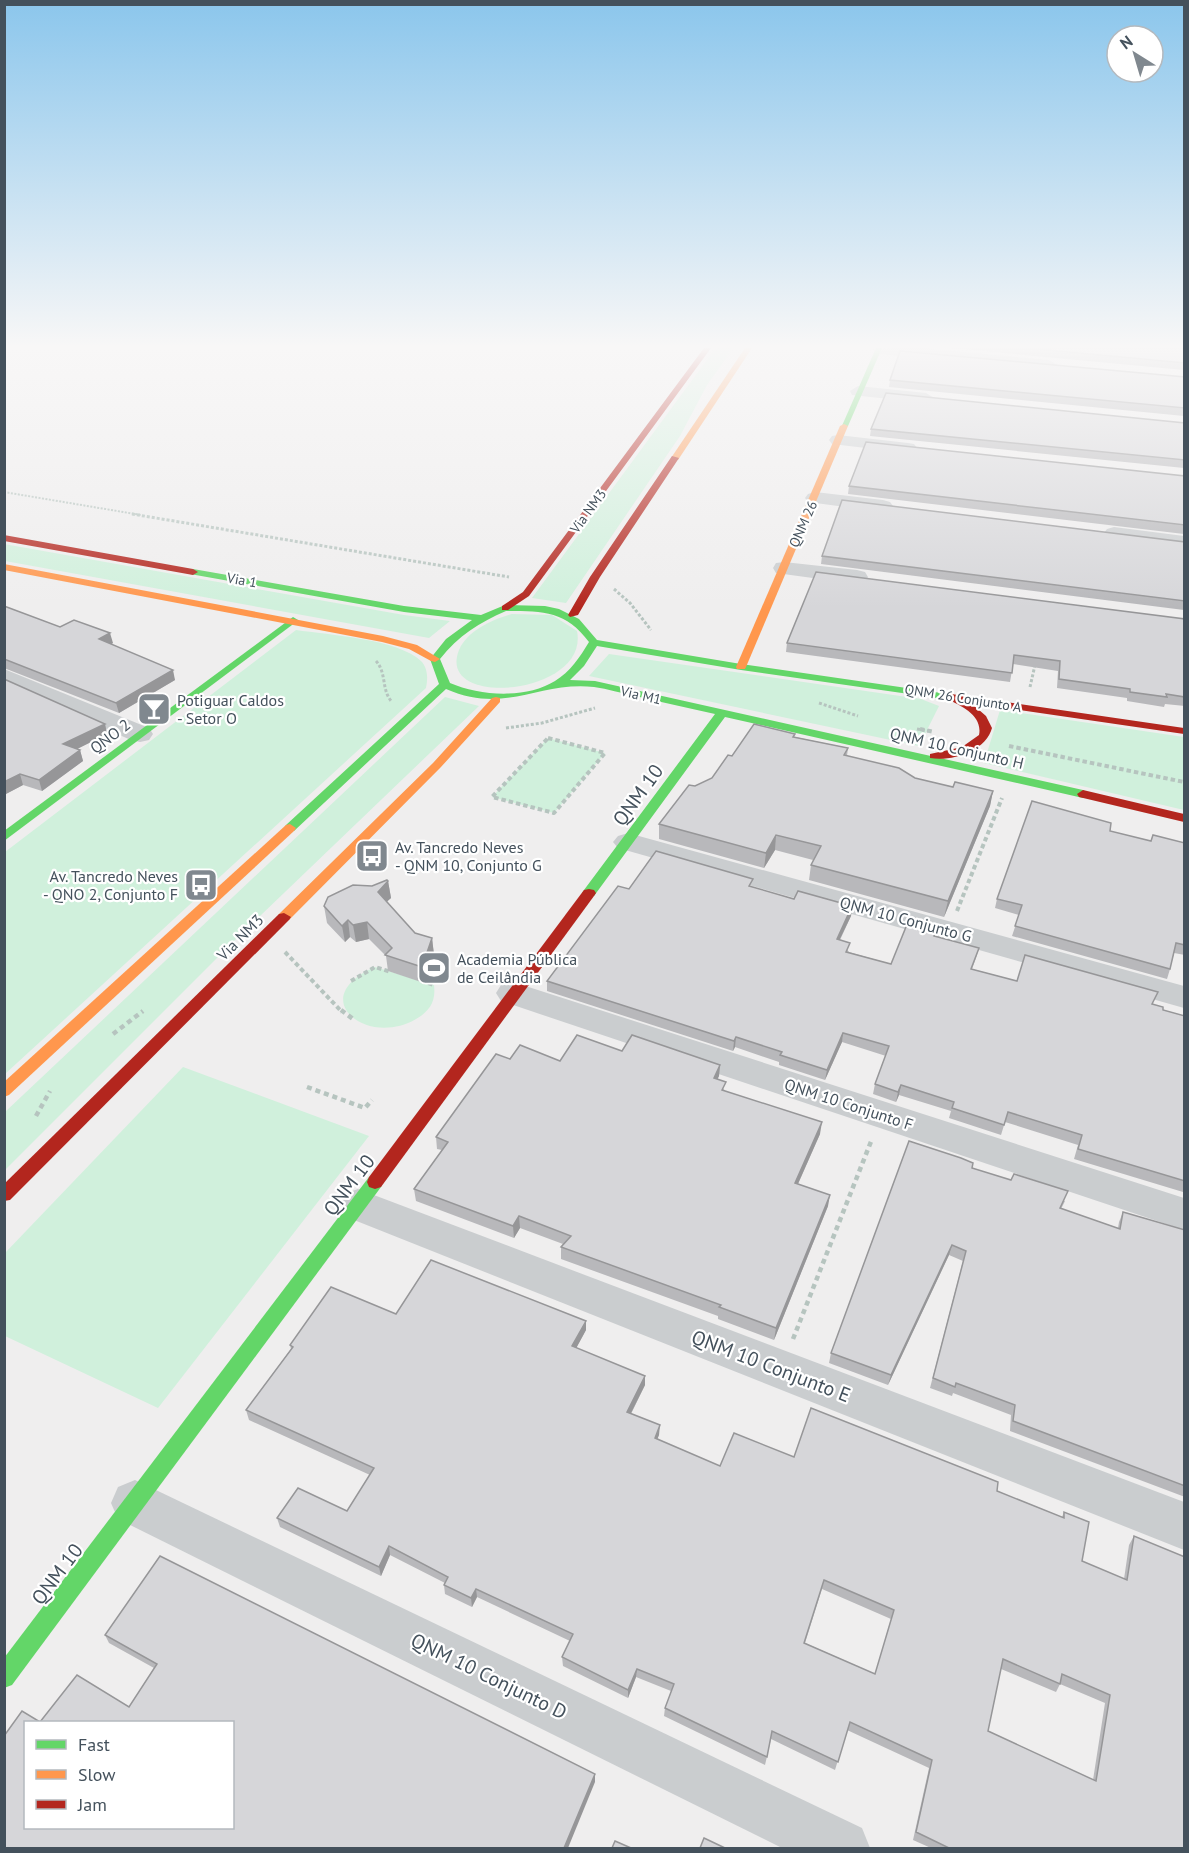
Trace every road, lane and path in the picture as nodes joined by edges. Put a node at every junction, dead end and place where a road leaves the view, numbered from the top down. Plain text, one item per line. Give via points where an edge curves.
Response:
1 (644, 434) edge
2 (689, 434) edge
3 (840, 434) edge
4 (838, 440) junction
5 (921, 449) edge
6 (4, 492) edge
7 (815, 498) junction
8 (908, 509) edge
9 (1096, 531) edge
10 (4, 538) edge
11 (1185, 542) edge
12 (4, 567) edge
13 (784, 568) junction
14 (875, 580) edge
15 (536, 581) junction
16 (505, 608) junction
17 (573, 615) junction
18 (480, 618) junction
19 (293, 620) junction
20 (594, 642) junction
21 (435, 659) junction
22 (1036, 661) edge
23 (741, 667) junction
24 (4, 676) edge
25 (560, 683) junction
26 (445, 686) junction
27 (948, 696) junction
28 (496, 700) junction
29 (1026, 708) junction
30 (722, 714) junction
31 (1185, 731) edge
32 (140, 734) junction
33 (908, 753) junction
34 (1010, 778) junction
35 (492, 797) joint
36 (1185, 818) edge
37 (5, 837) edge
38 (628, 842) junction
39 (949, 931) junction
40 (279, 946) dead end
41 (395, 973) edge
42 (415, 979) edge
43 (351, 981) dead end
44 (434, 986) dead end
45 (513, 993) junction
46 (1185, 997) edge
47 (152, 1004) dead end
48 (353, 1019) dead end
49 (107, 1039) dead end
50 (307, 1087) dead end
51 (52, 1088) dead end
52 (4, 1091) edge
53 (372, 1100) dead end
54 (882, 1115) junction
55 (31, 1122) dead end
56 (4, 1195) edge
57 (358, 1205) junction
58 (1185, 1214) edge
59 (781, 1370) junction
60 (135, 1503) junction
61 (1185, 1526) edge
62 (4, 1677) edge
63 (842, 1848) edge

1 - 15 main road, Via NM3
2 - 17 main road
3 - 4 main road, QNM 26
4 - 5 street
4 - 7 main road, QNM 26
6 - 15 path
7 - 8 street
7 - 13 main road, QNM 26
9 - 11 street
10 - 18 main road, Via 1 via 404,609
12 - 19 main road, Via 1
13 - 14 street
13 - 23 main road, QNM 26
15 - 16 main road, Via NM3 via 526,594
16 - 17 main road
16 - 18 main road
17 - 20 main road
18 - 21 main road via 450,636
19 - 21 main road, Via 1 via 413,646
19 - 32 main road, QNO 2
20 - 23 main road
20 - 25 main road
21 - 26 main road
22 - 29 path
23 - 27 main road, QNM 26 Conjunto A
24 - 32 street
25 - 28 main road
25 - 30 main road, Via M1 via 595,684
26 - 28 main road
26 - 52 main road
27 - 29 main road, QNM 26 Conjunto A
27 - 33 main road via 980,713 987,728 983,740 974,748 952,755
28 - 56 main road, Via NM3 via 437,765
29 - 31 main road, QNM 26 Conjunto A
30 - 33 main road, QNM 10 Conjunto H
30 - 38 main road, QNM 10
32 - 37 main road, QNO 2
33 - 34 main road, QNM 10 Conjunto H
34 - 36 main road, QNM 10 Conjunto H
34 - 39 path
35 - 35 path via 548,738 605,753 554,813
38 - 39 street, QNM 10 Conjunto G
38 - 45 main road, QNM 10
39 - 46 street, QNM 10 Conjunto G
40 - 48 path
41 - 43 path via 375,967
42 - 44 path
45 - 54 street, QNM 10 Conjunto F
45 - 57 main road, QNM 10
47 - 49 path
50 - 53 path via 365,1108
51 - 55 path
54 - 58 street, QNM 10 Conjunto F
54 - 59 path
57 - 59 street, QNM 10 Conjunto E
57 - 60 main road, QNM 10
59 - 61 street, QNM 10 Conjunto E
60 - 62 main road, QNM 10
60 - 63 street, QNM 10 Conjunto D

